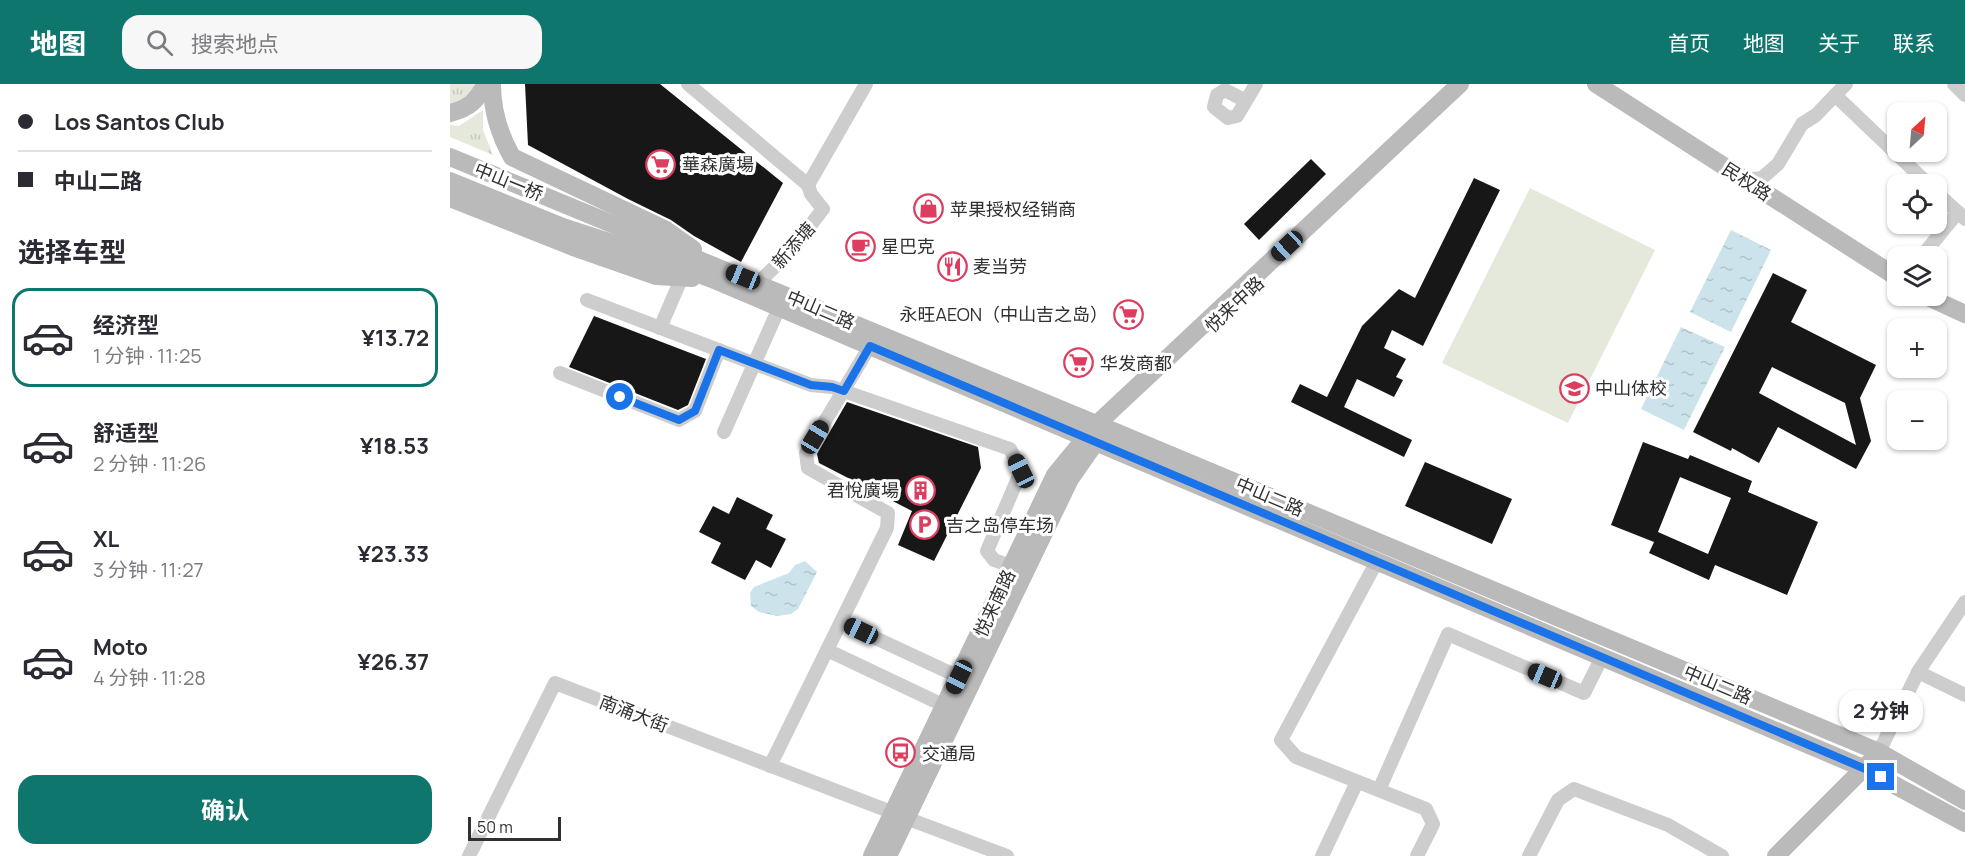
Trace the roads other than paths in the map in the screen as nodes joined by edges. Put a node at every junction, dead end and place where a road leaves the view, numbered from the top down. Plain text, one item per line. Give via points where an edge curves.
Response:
1 (486, 84) edge
2 (492, 84) edge
3 (688, 84) edge
4 (866, 84) edge
5 (1256, 84) edge
6 (1460, 84) edge
7 (1468, 84) edge
8 (1596, 84) edge
9 (1846, 84) edge
10 (1953, 84) edge
11 (1835, 95) junction
12 (1965, 95) edge
13 (1246, 101) junction
14 (450, 113) edge
15 (450, 157) edge
16 (1918, 174) edge
17 (1745, 180) junction
18 (450, 181) edge
19 (808, 185) junction
20 (450, 198) edge
21 (1947, 203) edge
22 (568, 205) joint
23 (1961, 216) edge
24 (1932, 246) edge
25 (1887, 271) edge
26 (713, 272) junction
27 (682, 277) junction
28 (758, 283) junction
29 (587, 300) dead end
30 (1947, 306) edge
31 (779, 308) junction
32 (1965, 314) edge
33 (660, 328) junction
34 (870, 346) junction
35 (719, 350) junction
36 (754, 364) junction
37 (560, 374) dead end
38 (844, 391) junction
39 (724, 432) dead end
40 (1096, 433) junction
41 (1377, 561) junction
42 (1011, 566) junction
43 (1965, 602) edge
44 (841, 622) junction
45 (827, 650) junction
46 (1602, 657) junction
47 (1918, 672) junction
48 (959, 677) junction
49 (1965, 695) edge
50 (945, 706) junction
51 (1879, 752) junction
52 (770, 766) junction
53 (1863, 768) junction
54 (1357, 782) junction
55 (1379, 790) junction
56 (1965, 801) edge
57 (900, 815) junction
58 (1965, 823) edge
59 (469, 856) edge
60 (872, 856) edge
61 (888, 856) edge
62 (1007, 856) edge
63 (1323, 856) edge
64 (1417, 856) edge
65 (1529, 856) edge
66 (1722, 856) edge
67 (1776, 856) edge

1 - 14 main road via 476,102
2 - 26 main road via 496,120 512,157 666,230
3 - 19 street, 新添塘
4 - 19 street
5 - 13 street
6 - 40 main road, 悦来中路
7 - 40 main road, 悦来中路
8 - 17 main road, 民权路
9 - 11 street
10 - 12 street
11 - 16 street
11 - 17 street via 1802,124 1778,164 1762,178
13 - 13 street via 1237,116 1228,118 1214,107 1217,95 1225,90
15 - 22 main road, 中山一桥
17 - 25 main road, 民权路
18 - 26 main road, 中山一桥 via 563,227
19 - 28 street, 新添塘 via 823,209 789,253
20 - 27 main road via 656,276
21 - 23 street
22 - 26 main road, 中山二路
23 - 24 street
26 - 27 main road
26 - 28 main road, 中山二路
26 - 31 main road, 中山二路
27 - 33 street
28 - 40 main road, 中山二路
29 - 33 street
30 - 32 main road
31 - 34 main road, 中山二路
31 - 36 street
33 - 35 street
34 - 38 street
34 - 40 main road, 中山二路
35 - 36 street
35 - 37 street via 695,411 679,420
36 - 38 street via 811,385
36 - 39 street
38 - 42 street via 1010,448 1021,471 987,551 994,560
38 - 44 street via 806,453 808,468 888,513 887,528
40 - 41 main road, 中山二路
40 - 42 main road, 悦来南路 via 1055,475
40 - 51 main road, 中山二路
40 - 57 main road, 悦来南路
41 - 46 main road, 中山二路
41 - 54 street via 1281,740 1296,757
42 - 48 main road, 悦来南路
43 - 47 street
44 - 45 street
44 - 48 street
45 - 50 street
45 - 52 street
46 - 53 main road, 中山二路
46 - 55 street via 1584,693 1449,634
47 - 49 street
47 - 51 street
48 - 50 main road, 悦来南路
50 - 57 main road, 悦来南路
51 - 53 main road
51 - 56 main road, 中山二路
52 - 57 street, 南涌大街
52 - 59 street, 南涌大街 via 555,682
53 - 58 main road, 中山二路
53 - 67 main road
54 - 55 street
54 - 63 street
55 - 64 street via 1426,809 1433,824
57 - 60 main road, 悦来南路
57 - 61 main road, 悦来南路
57 - 62 street, 南涌大街
65 - 66 street via 1558,800 1574,789 1668,825

